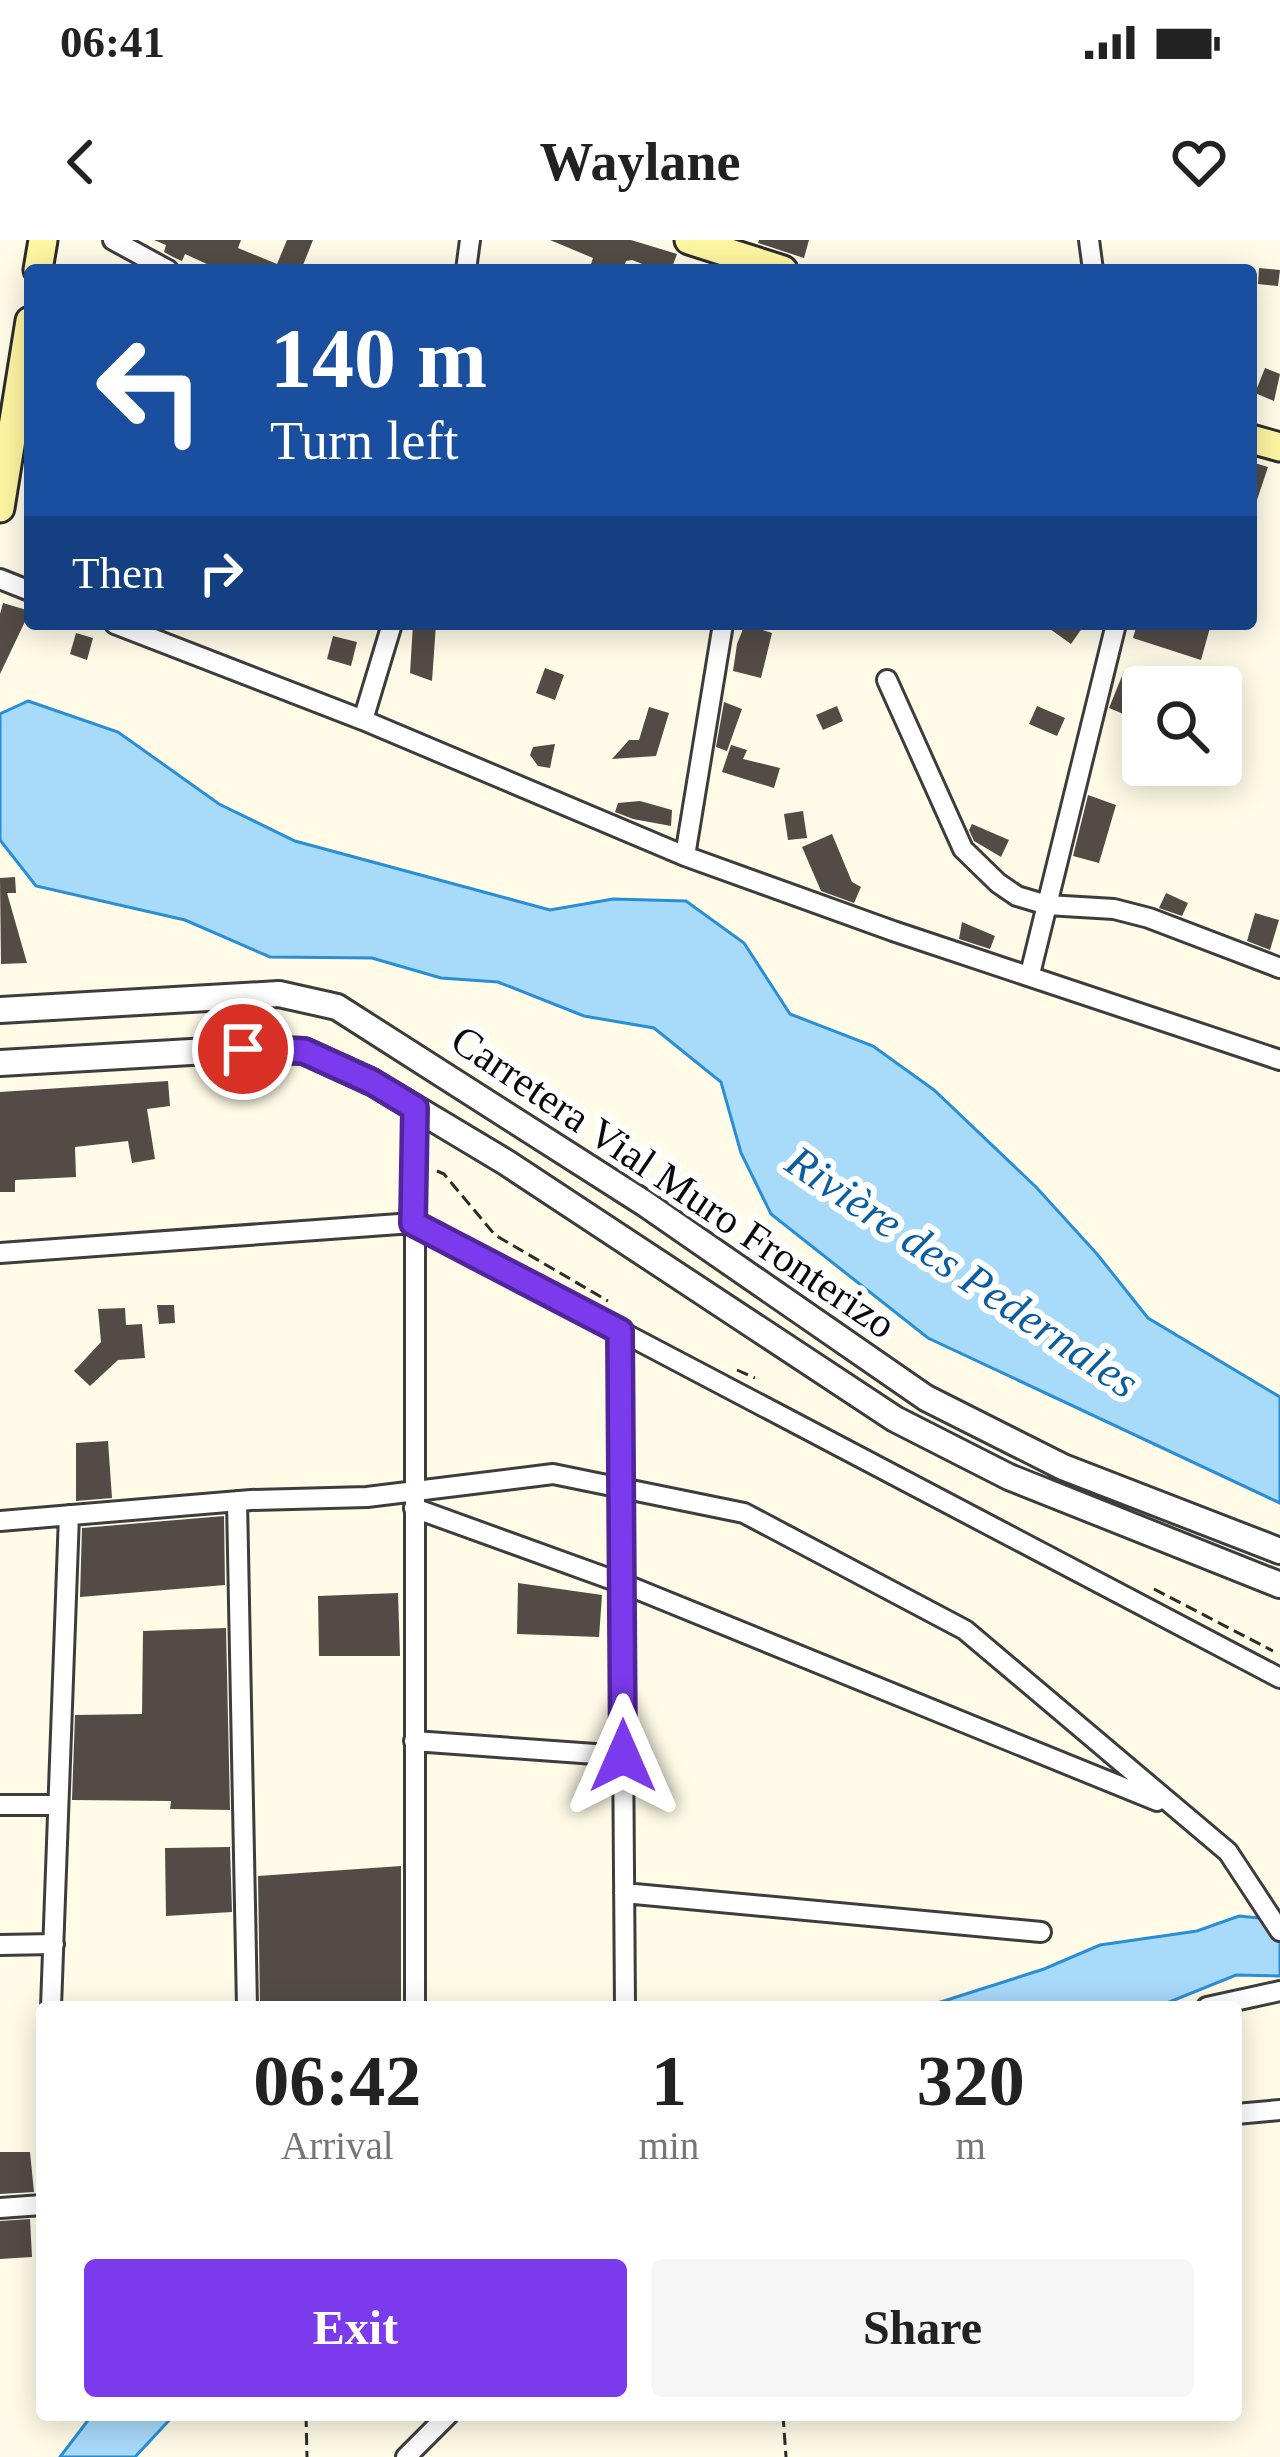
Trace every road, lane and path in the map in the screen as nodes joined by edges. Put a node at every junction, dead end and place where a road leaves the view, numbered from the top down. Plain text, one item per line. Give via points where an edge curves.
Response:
1 (113, 240) edge
2 (705, 243) edge
3 (157, 264) edge
4 (753, 264) edge
5 (24, 358) edge
6 (0, 508) edge
7 (132, 630) edge
8 (390, 630) edge
9 (722, 630) edge
10 (1116, 630) edge
11 (887, 680) dead end
12 (363, 719) junction
13 (685, 856) junction
14 (1047, 905) junction
15 (1280, 968) edge
16 (1030, 974) junction
17 (0, 1010) edge
18 (1280, 1060) edge
19 (0, 1063) edge
20 (415, 1108) junction
21 (413, 1223) junction
22 (0, 1253) edge
23 (620, 1331) junction
24 (621, 1490) junction
25 (414, 1498) junction
26 (237, 1502) junction
27 (69, 1515) junction
28 (0, 1521) edge
29 (1280, 1551) edge
30 (624, 1584) junction
31 (1280, 1585) edge
32 (1280, 1678) edge
33 (414, 1741) junction
34 (623, 1756) junction
35 (0, 1805) edge
36 (58, 1805) junction
37 (1174, 1809) junction
38 (624, 1893) junction
39 (1280, 1931) edge
40 (1041, 1933) dead end
41 (53, 1944) junction
42 (0, 1945) edge
43 (1280, 1991) edge
44 (51, 2001) edge
45 (247, 2001) edge
46 (415, 2001) edge
47 (625, 2001) edge
48 (1235, 2001) edge
49 (1280, 2110) edge
50 (1242, 2113) edge
51 (36, 2205) edge
52 (0, 2208) edge
53 (306, 2421) edge
54 (442, 2421) edge
55 (783, 2421) edge
56 (307, 2457) edge
57 (406, 2457) edge
58 (786, 2457) edge

1 - 3 street
2 - 4 main road
5 - 6 main road
7 - 12 street
8 - 12 street
9 - 13 street
10 - 14 street
11 - 14 street via 963,849 1017,896
12 - 13 street
13 - 16 street
14 - 15 street via 1150,918
14 - 16 street
16 - 18 street
17 - 29 street, Carretera Vial Muro Fronterizo via 279,994 337,1006 644,1203 926,1398 1063,1467
19 - 20 street, Carretera Vial Muro Fronterizo via 304,1051
20 - 21 street
20 - 31 street, Carretera Vial Muro Fronterizo via 895,1419 1010,1477
21 - 22 street
21 - 23 street
21 - 25 street
23 - 24 street
23 - 32 street
24 - 25 street via 553,1474
24 - 30 street
24 - 37 street via 744,1513 964,1630
25 - 26 street
25 - 30 street
25 - 33 street
26 - 27 street
26 - 45 street
27 - 28 street
27 - 36 street
30 - 34 street
30 - 37 street
33 - 34 street
33 - 46 street
34 - 38 street
35 - 36 street
36 - 41 street
37 - 39 street via 1228,1852
38 - 40 street
38 - 47 street
41 - 42 street
41 - 44 street
43 - 48 street
49 - 50 street
51 - 52 street
53 - 56 path
54 - 57 street
55 - 58 path

